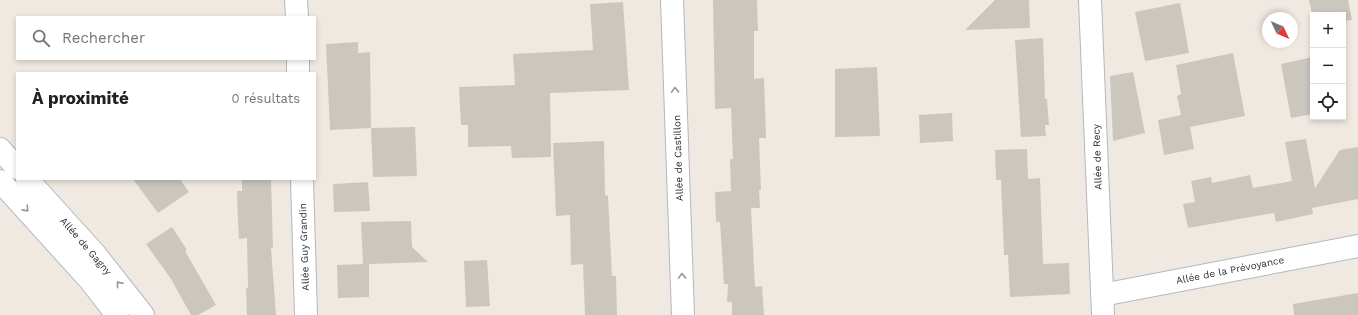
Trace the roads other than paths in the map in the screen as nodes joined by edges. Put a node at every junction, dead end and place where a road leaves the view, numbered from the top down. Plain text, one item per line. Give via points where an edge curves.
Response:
1 (296, 0) edge
2 (672, 0) edge
3 (1090, 0) edge
4 (297, 16) edge
5 (298, 60) edge
6 (298, 72) edge
7 (0, 149) edge
8 (16, 167) edge
9 (28, 180) edge
10 (302, 180) edge
11 (0, 181) edge
12 (1358, 246) edge
13 (1102, 305) edge
14 (117, 315) edge
15 (143, 315) edge
16 (306, 315) edge
17 (683, 315) edge

1 - 4 street
17 -> 2 street, Allée de Castillon
3 - 13 street, Allée de Recy
5 - 6 street
7 - 8 street
15 -> 9 street, Allée de Gagny via 95,254
10 - 16 street, Allée Guy Grandin
11 -> 14 street, Allée de Gagny via 89,279
12 - 13 street, Allée de la Prévoyance

